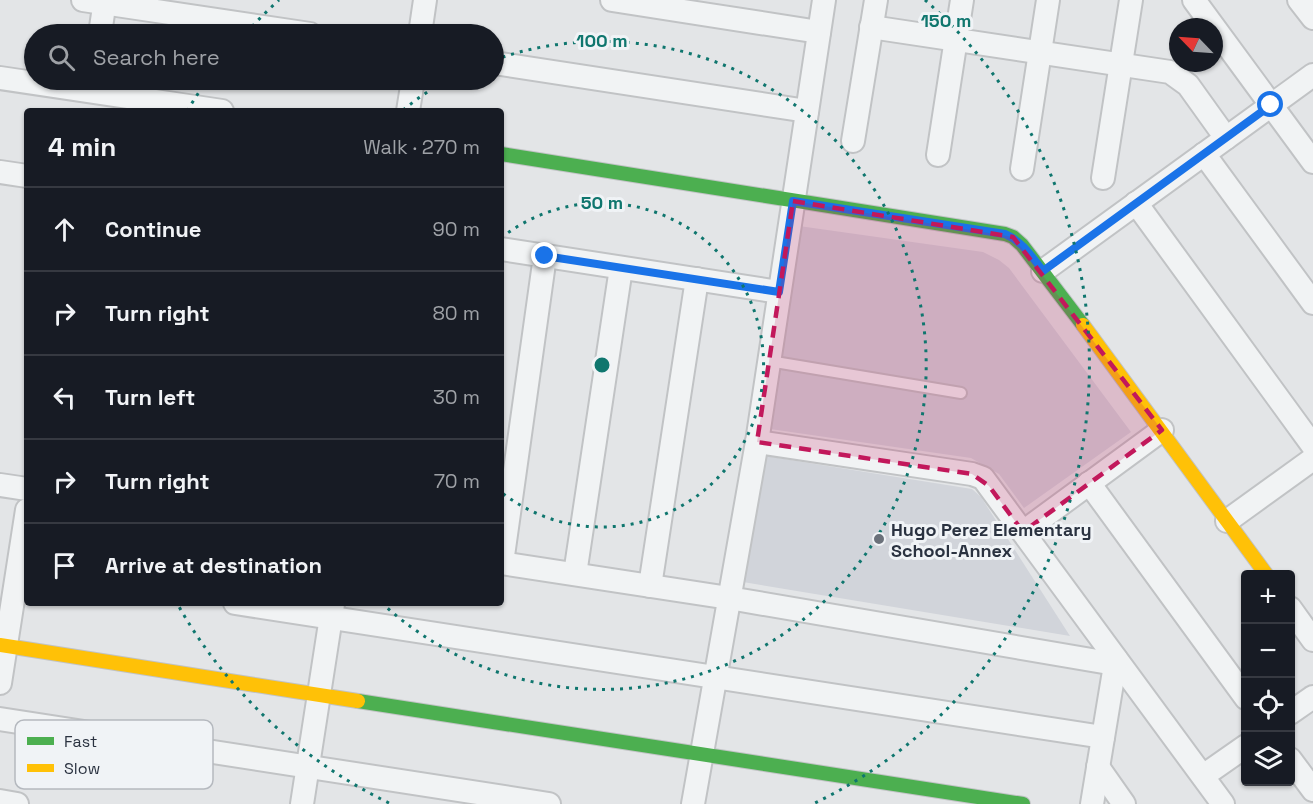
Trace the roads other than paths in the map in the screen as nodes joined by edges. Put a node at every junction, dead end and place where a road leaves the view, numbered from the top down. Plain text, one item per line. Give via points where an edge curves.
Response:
1 (425, 0) edge
2 (612, 0) edge
3 (824, 0) edge
4 (876, 0) edge
5 (962, 0) edge
6 (1047, 0) edge
7 (1131, 0) edge
8 (1194, 0) edge
9 (1299, 0) edge
10 (98, 1) edge
11 (663, 4) edge
12 (740, 10) edge
13 (1313, 18) edge
14 (99, 24) edge
15 (246, 24) edge
16 (421, 24) edge
17 (871, 27) junction
18 (819, 32) junction
19 (956, 40) junction
20 (1039, 52) junction
21 (1120, 64) junction
22 (504, 65) edge
23 (1313, 75) edge
24 (0, 78) edge
25 (24, 82) edge
26 (69, 90) edge
27 (411, 90) edge
28 (92, 94) edge
29 (1271, 105) junction
30 (199, 108) edge
31 (408, 108) edge
32 (807, 111) junction
33 (1226, 138) junction
34 (853, 141) dead end
35 (504, 154) edge
36 (1204, 154) junction
37 (938, 155) dead end
38 (1313, 162) edge
39 (1022, 169) dead end
40 (0, 172) edge
41 (24, 176) edge
42 (1103, 178) dead end
43 (793, 201) junction
44 (1136, 203) junction
45 (504, 249) edge
46 (545, 256) junction
47 (621, 268) junction
48 (1043, 271) junction
49 (697, 279) junction
50 (779, 292) junction
51 (1313, 303) edge
52 (769, 361) junction
53 (961, 393) dead end
54 (1162, 430) junction
55 (757, 442) junction
56 (1313, 446) edge
57 (1313, 459) edge
58 (1089, 483) junction
59 (0, 485) edge
60 (24, 489) edge
61 (1227, 521) junction
62 (24, 525) edge
63 (1023, 532) junction
64 (504, 542) edge
65 (504, 563) edge
66 (15, 569) edge
67 (1263, 570) edge
68 (575, 574) junction
69 (650, 586) junction
70 (729, 598) junction
71 (277, 606) edge
72 (332, 610) edge
73 (1295, 615) edge
74 (1313, 640) edge
75 (3, 645) edge
76 (1115, 661) junction
77 (715, 677) junction
78 (0, 683) edge
79 (1241, 692) edge
80 (319, 694) junction
81 (1313, 697) edge
82 (1295, 710) edge
83 (0, 719) edge
84 (15, 721) edge
85 (1103, 737) junction
86 (1241, 749) edge
87 (213, 752) edge
88 (702, 754) junction
89 (308, 766) junction
90 (1295, 766) edge
91 (1098, 767) junction
92 (1203, 776) junction
93 (1313, 790) edge
94 (0, 801) edge
95 (17, 804) edge
96 (302, 804) edge
97 (549, 804) edge
98 (693, 804) edge
99 (1023, 804) edge
100 (1092, 804) edge
101 (1124, 804) edge
102 (1223, 804) edge

1 - 16 street
2 - 11 street
3 - 18 street
4 - 17 street
5 - 19 street
6 - 20 street
7 - 21 street
8 - 29 street
9 - 13 street
10 - 14 street
10 - 15 street
11 - 12 street
12 - 18 street
17 - 19 street
17 - 34 street
18 - 32 street
19 - 20 street
19 - 37 street
20 - 21 street
20 - 39 street
21 - 33 street via 1162,70 1180,78
21 - 42 street
22 - 32 street
23 - 29 street
24 - 25 street
26 - 28 street
27 - 31 street
28 - 30 street
29 - 33 street
29 - 38 street
32 - 43 street
33 - 36 street
35 - 43 street
36 - 44 street
36 - 51 street
40 - 41 street
43 - 48 street via 1005,234 1022,245
43 - 50 street
44 - 48 street
44 - 56 street
45 - 46 street
46 - 47 street
46 - 64 street
47 - 49 street
47 - 68 street
48 - 54 street
49 - 50 street
49 - 69 street
50 - 52 street
52 - 53 lane
52 - 55 street
54 - 58 street
54 - 61 street
55 - 63 street via 972,474 982,478
55 - 70 street
57 - 61 street
58 - 63 street
58 - 79 street
59 - 60 street
61 - 67 street
62 - 66 street
63 - 76 street
65 - 68 street
66 - 75 street
68 - 69 street
69 - 70 street
70 - 76 street
70 - 77 street
71 - 72 street
72 - 77 street
72 - 80 street
73 - 74 street
75 - 78 street
75 - 80 street
76 - 85 street
76 - 92 street
77 - 85 street
77 - 88 street
80 - 88 street
80 - 89 street
81 - 82 street
83 - 84 street
85 - 91 street
86 - 92 street
87 - 89 street
88 - 98 street
88 - 99 street
89 - 96 street
89 - 97 street
90 - 93 street
91 - 100 street
91 - 101 street
92 - 102 street
94 - 95 street

